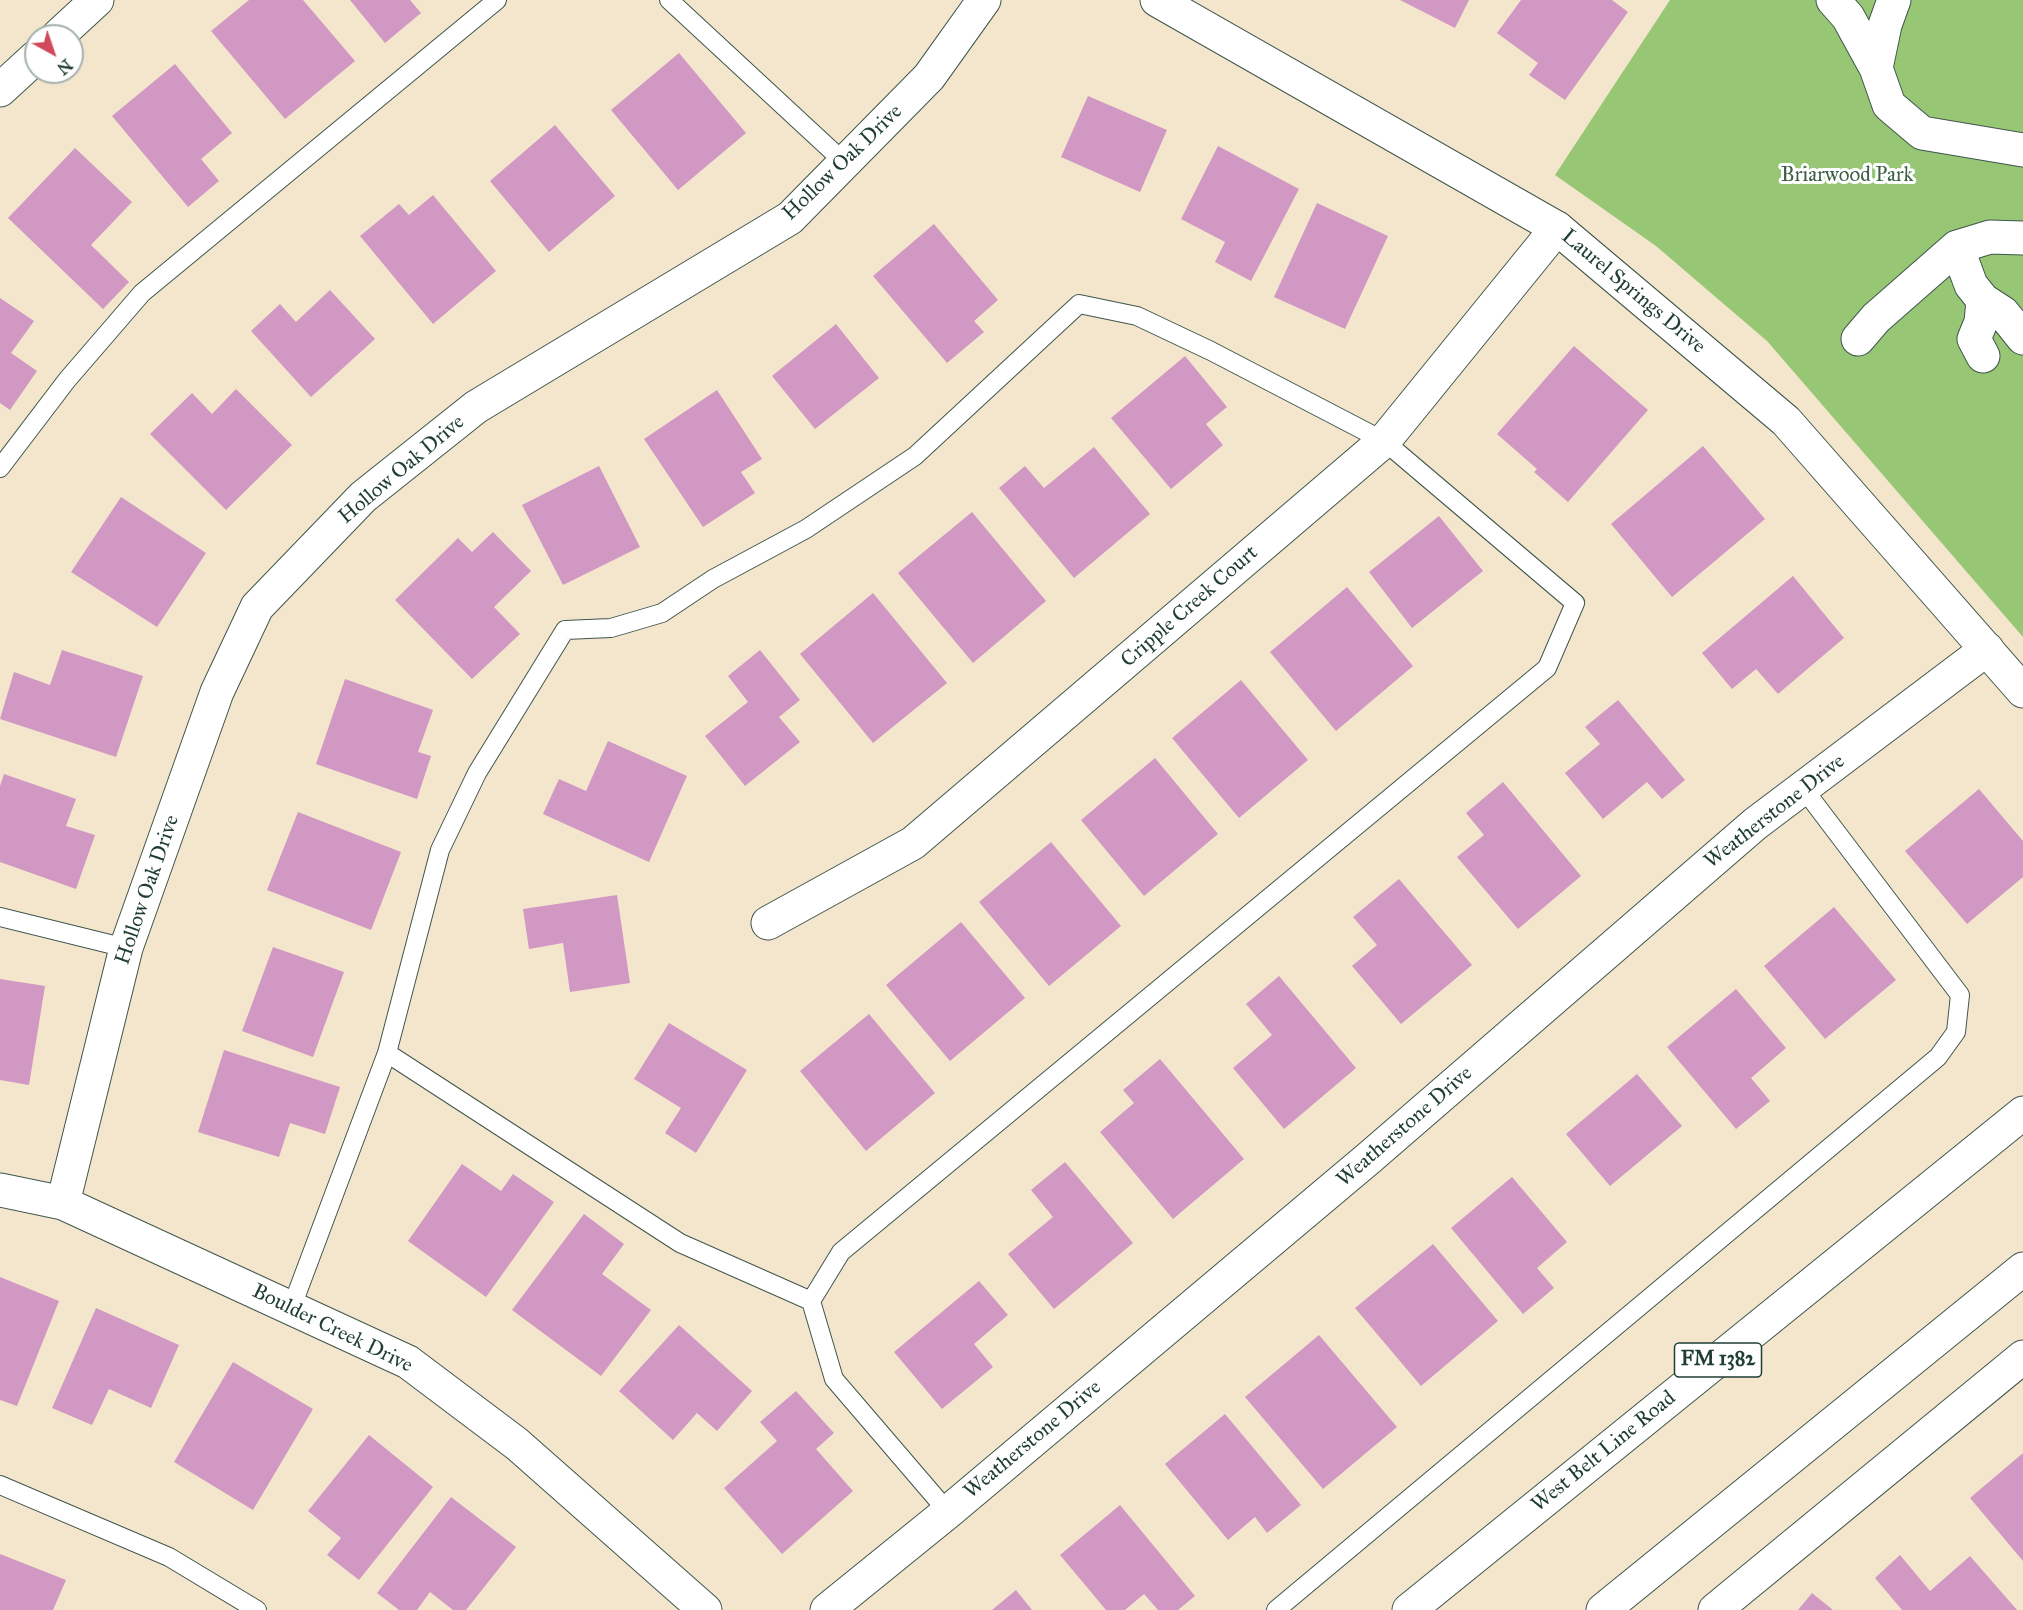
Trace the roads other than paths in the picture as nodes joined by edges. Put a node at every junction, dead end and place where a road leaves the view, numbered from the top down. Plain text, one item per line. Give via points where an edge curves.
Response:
1 (97, 0) edge
2 (497, 0) edge
3 (669, 0) edge
4 (984, 0) edge
5 (1157, 0) edge
6 (1833, 0) edge
7 (1894, 0) edge
8 (71, 24) edge
9 (24, 68) edge
10 (1876, 68) junction
11 (0, 90) edge
12 (2023, 150) edge
13 (845, 163) junction
14 (1557, 228) junction
15 (2023, 238) edge
16 (1957, 248) junction
17 (1983, 300) junction
18 (2023, 338) edge
19 (1858, 339) dead end
20 (1983, 356) dead end
21 (1384, 441) junction
22 (0, 468) edge
23 (1987, 649) junction
24 (2023, 691) edge
25 (1803, 788) junction
26 (0, 917) edge
27 (768, 923) dead end
28 (126, 948) junction
29 (387, 1053) junction
30 (2023, 1113) edge
31 (0, 1190) edge
32 (63, 1203) junction
33 (2023, 1269) edge
34 (811, 1301) junction
35 (291, 1308) junction
36 (2023, 1357) edge
37 (0, 1485) edge
38 (948, 1512) junction
39 (257, 1610) edge
40 (705, 1610) edge
41 (827, 1610) edge
42 (1276, 1610) edge
43 (1409, 1610) edge
44 (1603, 1610) edge
45 (1715, 1610) edge

1 - 8 street
2 - 22 lane via 142,293 67,380
3 - 13 lane
4 - 13 street, Hollow Oak Drive via 930,77
5 - 14 street, Laurel Springs Drive
6 - 10 street via 1848,17
7 - 10 street
9 - 11 street
10 - 12 street via 1889,105 1922,133
13 - 28 street, Hollow Oak Drive via 789,218 476,407 363,497 257,607 217,692
14 - 21 street, Cripple Creek Court
14 - 23 street, Laurel Springs Drive via 1786,421
15 - 16 street via 1990,237
16 - 17 street via 1971,285
16 - 19 street via 1876,318
17 - 18 street via 2003,313
17 - 20 street via 1974,339
21 - 27 street, Cripple Creek Court via 913,843
21 - 29 lane via 1137,316 1079,304 915,456 806,529 713,579 662,613 611,628 565,630 477,773 440,850
21 - 34 lane via 1575,603 1547,668 841,1252
23 - 24 street, Laurel Springs Drive
23 - 25 street, Weatherstone Drive
25 - 38 street, Weatherstone Drive via 1755,824 1359,1166
25 - 42 lane via 1960,994 1956,1032 1938,1057
26 - 28 lane
28 - 32 street, Hollow Oak Drive
29 - 34 lane via 680,1243
29 - 35 lane
30 - 43 street, West Belt Line Road / FM 1382
31 - 32 street, Boulder Creek Drive
32 - 35 street, Boulder Creek Drive
33 - 44 street
34 - 38 lane via 834,1379
35 - 40 street, Boulder Creek Drive via 408,1362 517,1444
36 - 45 street
37 - 39 lane via 169,1557
38 - 41 street, Weatherstone Drive

